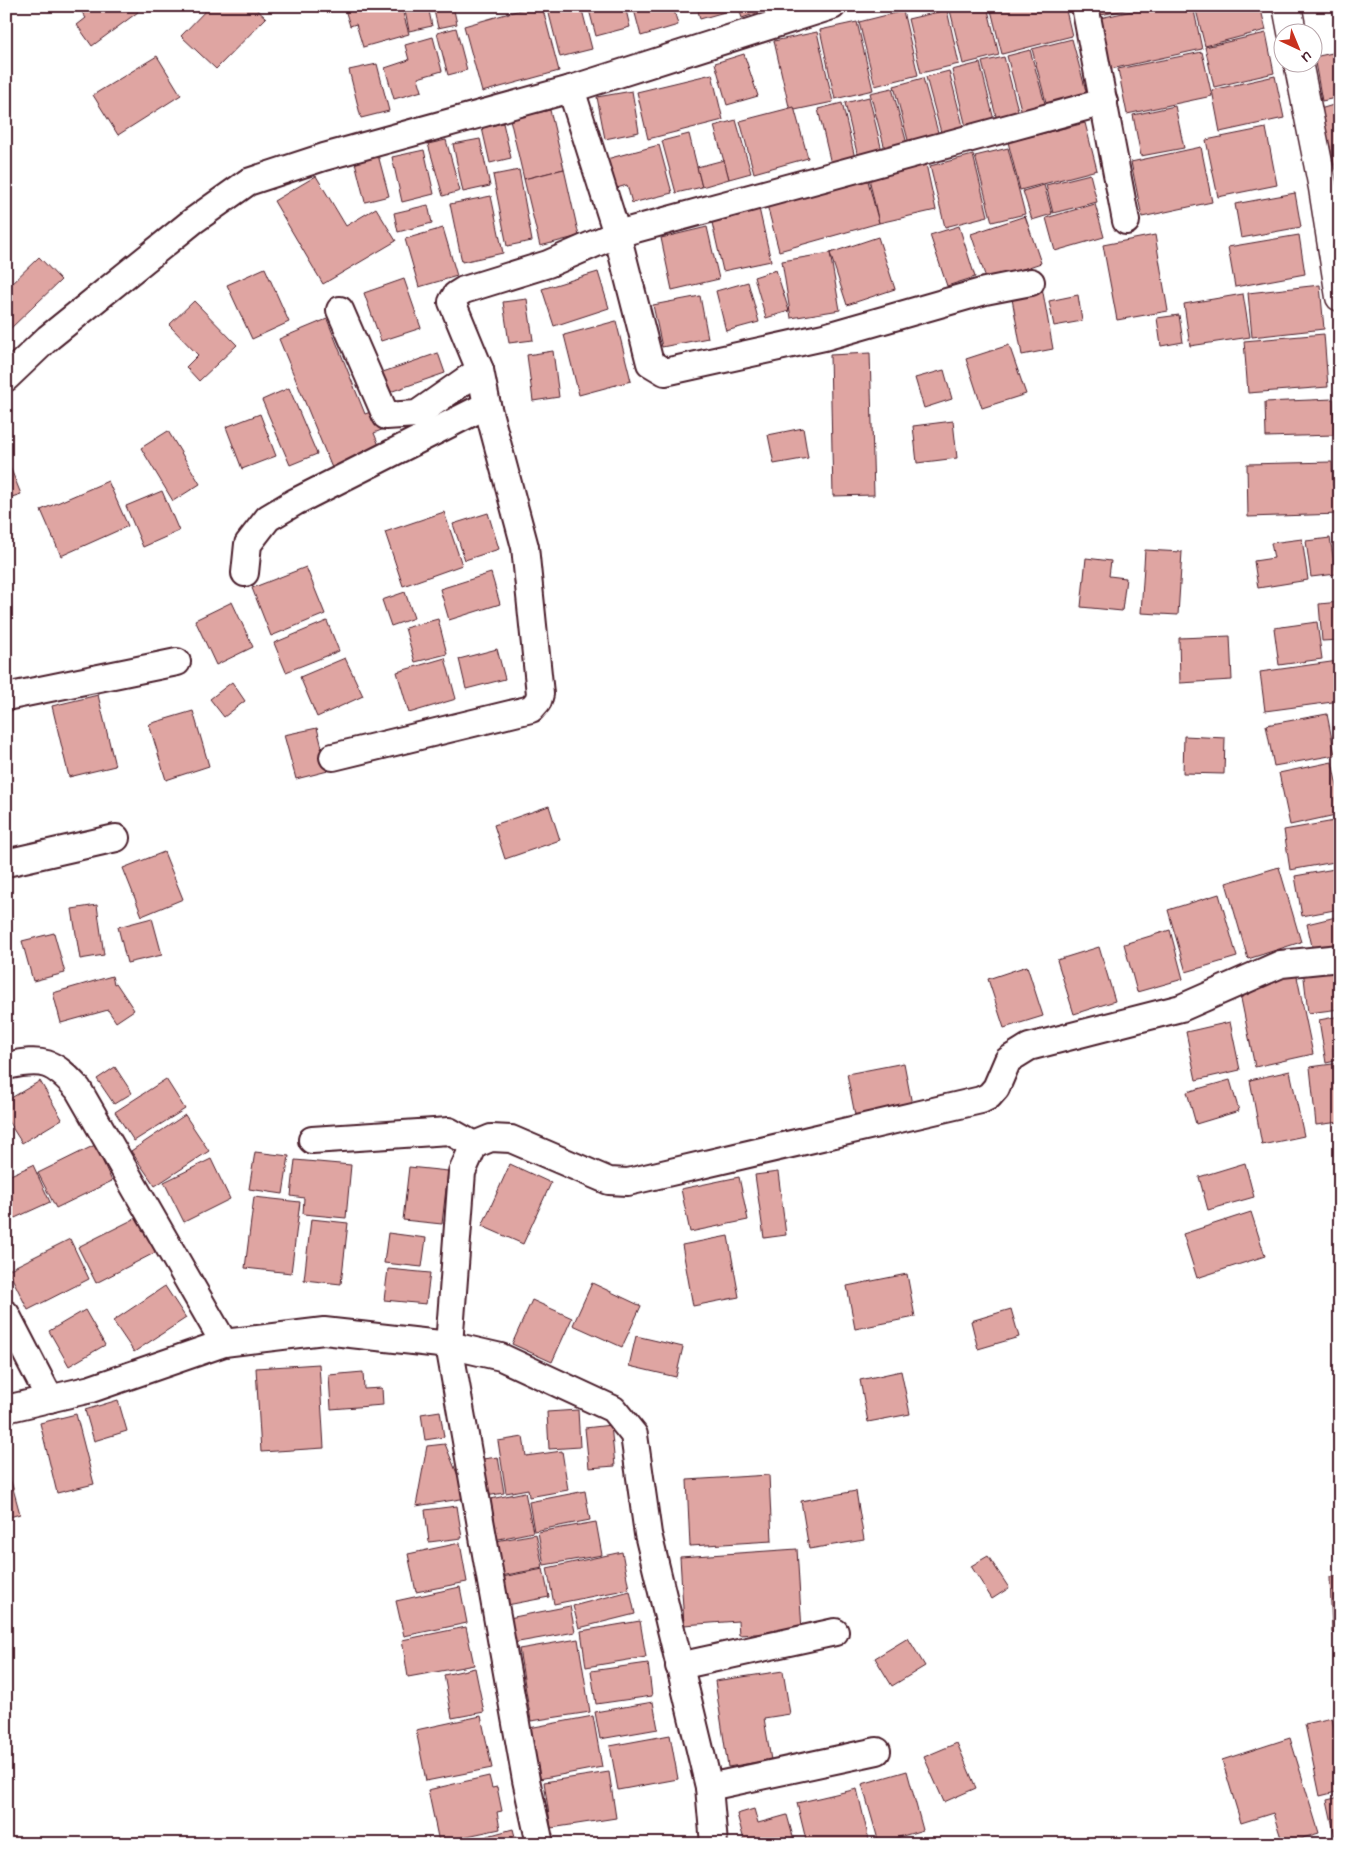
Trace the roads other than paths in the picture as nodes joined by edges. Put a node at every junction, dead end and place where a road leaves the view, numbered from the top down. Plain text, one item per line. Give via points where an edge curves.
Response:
1 (832, 6) edge
2 (1085, 6) edge
3 (1287, 6) edge
4 (1290, 22) edge
5 (1301, 72) edge
6 (572, 89) junction
7 (1104, 102) junction
8 (1331, 187) edge
9 (1126, 221) dead end
10 (617, 234) junction
11 (1031, 282) dead end
12 (1340, 297) edge
13 (340, 310) dead end
14 (480, 370) junction
15 (6, 378) edge
16 (487, 405) junction
17 (245, 573) dead end
18 (177, 662) dead end
19 (6, 697) edge
20 (333, 757) dead end
21 (116, 838) dead end
22 (6, 863) edge
23 (1340, 958) edge
24 (6, 1066) edge
25 (312, 1140) dead end
26 (474, 1145) junction
27 (6, 1314) edge
28 (224, 1343) junction
29 (449, 1345) junction
30 (50, 1399) junction
31 (6, 1409) edge
32 (835, 1632) dead end
33 (679, 1666) junction
34 (877, 1751) dead end
35 (709, 1787) junction
36 (540, 1844) edge
37 (714, 1844) edge

1 - 6 street
2 - 7 street
3 - 4 street
5 - 8 street
6 - 10 street
6 - 15 street via 324,156 248,182 193,221 48,338
7 - 9 street
7 - 10 street
8 - 12 street
10 - 11 street via 650,363 665,372 824,337 984,291
10 - 14 street via 548,264 456,295 452,302
13 - 14 street via 386,416 417,414
14 - 16 street
16 - 17 street via 268,518 248,544
16 - 20 street via 525,547 540,694 538,701 531,708
18 - 19 street
21 - 22 street
23 - 26 street via 1281,964 1181,1008 1029,1047 1008,1060 996,1088 981,1100 628,1182 609,1182 511,1139 491,1138
24 - 28 street via 44,1062 62,1072 78,1089
25 - 26 street via 450,1131
26 - 29 street via 462,1172
27 - 30 street
28 - 29 street via 324,1330
28 - 30 street via 91,1389
29 - 33 street via 501,1357 613,1409 634,1435 648,1534
29 - 36 street
30 - 31 street
32 - 33 street
33 - 35 street
34 - 35 street
35 - 37 street

